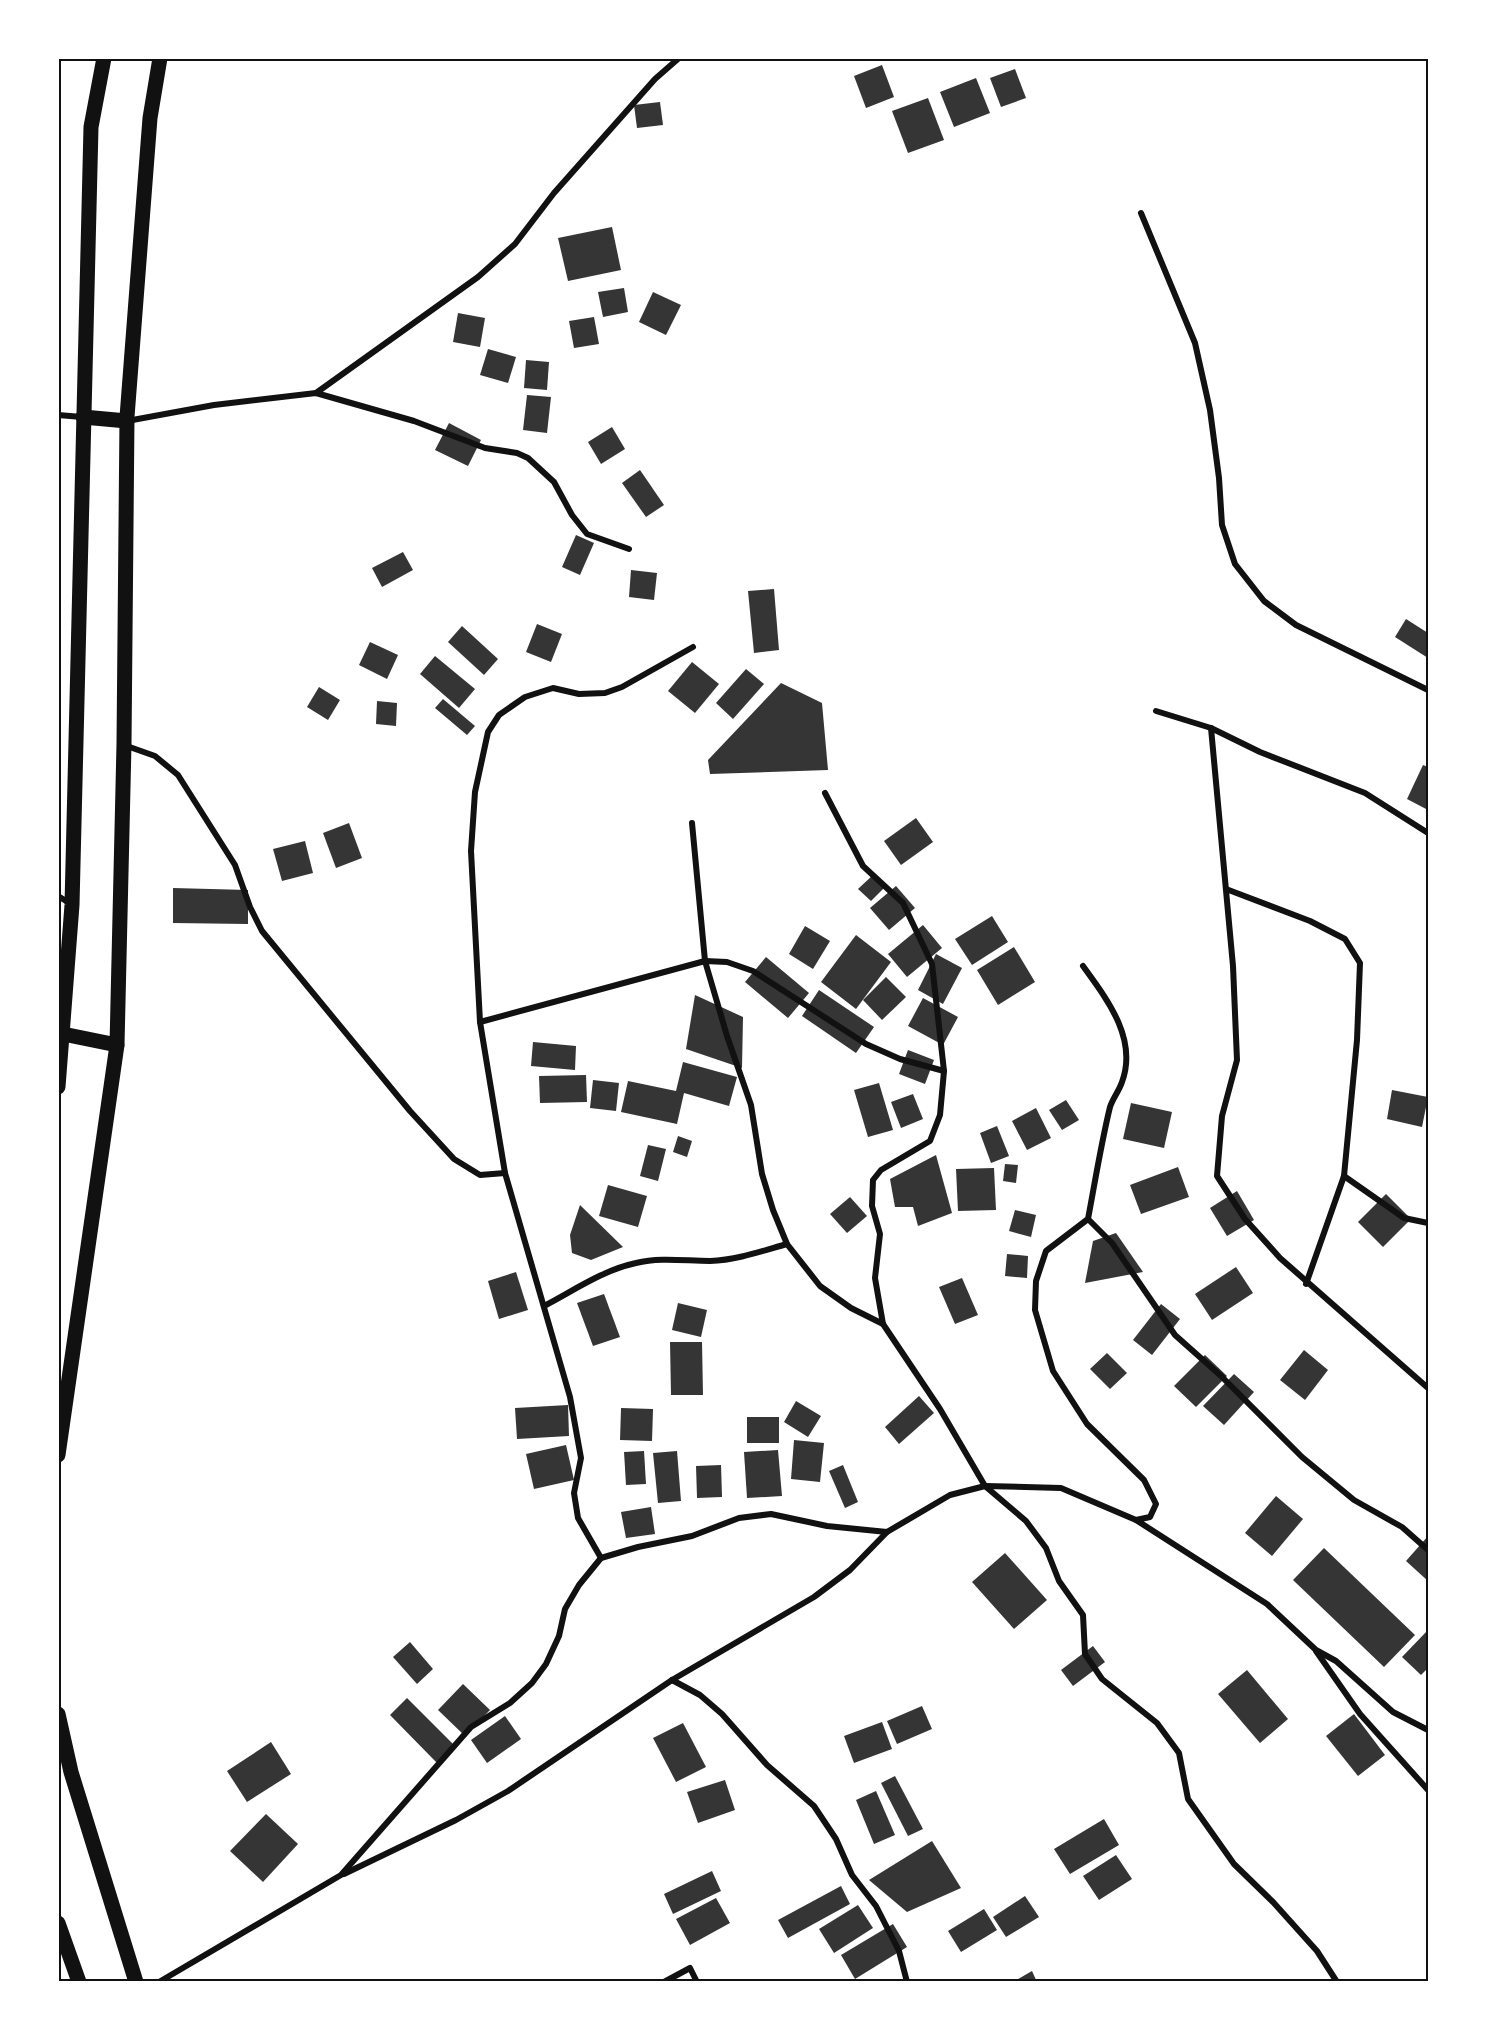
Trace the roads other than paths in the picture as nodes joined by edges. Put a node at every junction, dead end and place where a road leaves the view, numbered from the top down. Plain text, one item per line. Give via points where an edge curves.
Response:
1 (104, 58) edge
2 (160, 58) edge
3 (679, 58) edge
4 (1141, 213) dead end
5 (316, 393) junction
6 (58, 415) edge
7 (83, 417) junction
8 (127, 421) junction
9 (630, 549) dead end
10 (693, 647) dead end
11 (1428, 690) edge
12 (1156, 711) dead end
13 (1211, 729) junction
14 (124, 744) junction
15 (825, 793) dead end
16 (692, 823) dead end
17 (1428, 833) edge
18 (1226, 889) junction
19 (58, 896) edge
20 (72, 905) junction
21 (705, 961) junction
22 (1083, 966) dead end
23 (480, 1022) junction
24 (63, 1034) junction
25 (117, 1045) junction
26 (944, 1071) junction
27 (58, 1087) edge
28 (505, 1173) junction
29 (1344, 1176) junction
30 (1088, 1219) junction
31 (1428, 1223) edge
32 (787, 1244) junction
33 (1306, 1284) junction
34 (544, 1306) junction
35 (883, 1324) junction
36 (1428, 1388) edge
37 (58, 1455) edge
38 (985, 1486) junction
39 (1136, 1520) junction
40 (887, 1532) junction
41 (1428, 1550) edge
42 (601, 1558) junction
43 (1316, 1650) junction
44 (672, 1680) junction
45 (58, 1714) edge
46 (1428, 1730) edge
47 (1428, 1790) edge
48 (341, 1875) junction
49 (58, 1923) edge
50 (79, 1982) edge
51 (136, 1982) edge
52 (159, 1982) edge
53 (664, 1982) edge
54 (698, 1982) edge
55 (907, 1982) edge
56 (1337, 1982) edge

1 - 7 main road via 91,127
2 - 8 main road via 150,118
3 - 5 street via 655,79 562,184 515,244 478,276
4 - 11 street via 1195,343 1210,410 1222,525 1235,564 1264,601 1296,625
5 - 8 street via 214,405
5 - 9 street via 414,421 485,448 528,458 554,482 587,534
6 - 7 street
7 - 8 main road
7 - 20 main road
8 - 14 main road
10 - 23 street via 605,693 579,694 552,688 525,697 499,715 488,732 475,792 471,851
12 - 13 street
13 - 17 street via 1365,793
13 - 18 street
14 - 25 main road
14 - 28 street via 155,756 178,775 235,865 262,931 410,1111 463,1165 480,1175
15 - 26 street via 863,866 903,903 932,964
16 - 21 street
18 - 29 street via 1310,921 1345,939 1360,963
18 - 33 street via 1237,1060 1222,1116 1217,1176 1245,1219
19 - 20 street
20 - 24 main road
21 - 23 street
21 - 26 street via 753,971 866,1044 900,1059
21 - 32 street via 751,1105 762,1174
22 - 30 street via 1107,998 1124,1035 1126,1062 1111,1104
23 - 28 street
24 - 25 main road
24 - 27 main road
25 - 37 main road
26 - 35 street via 940,1115 930,1141 881,1170 873,1180 872,1206 880,1234 875,1278
28 - 34 street
29 - 31 street via 1404,1218
29 - 33 street
30 - 39 street via 1046,1251 1036,1281 1035,1310 1058,1380 1087,1424 1144,1480 1156,1504 1150,1517
30 - 41 street via 1112,1243 1175,1335 1302,1457 1354,1500 1402,1527
32 - 34 street via 736,1258 670,1258 635,1263
32 - 35 street via 820,1286
33 - 36 street
34 - 42 street via 570,1397 581,1458 574,1493 578,1518
35 - 38 street
38 - 39 street via 1061,1488
38 - 40 street via 950,1495
38 - 56 street via 1026,1521 1046,1548 1059,1581 1083,1615 1085,1654 1102,1678 1157,1724 1179,1753 1188,1800 1234,1864 1302,1935
39 - 43 street via 1267,1604
40 - 42 street via 827,1526 771,1514 739,1518 692,1536
40 - 44 street via 850,1570 814,1597
42 - 48 street via 565,1609 559,1636 532,1683 510,1703 471,1727
43 - 46 street via 1336,1661 1393,1712
43 - 47 street via 1359,1714
44 - 48 street via 508,1791
44 - 55 street via 722,1713 767,1765 814,1806 836,1839 852,1875 876,1906 899,1951
45 - 51 main road via 71,1772
48 - 52 street
49 - 50 main road
53 - 54 street via 690,1968

